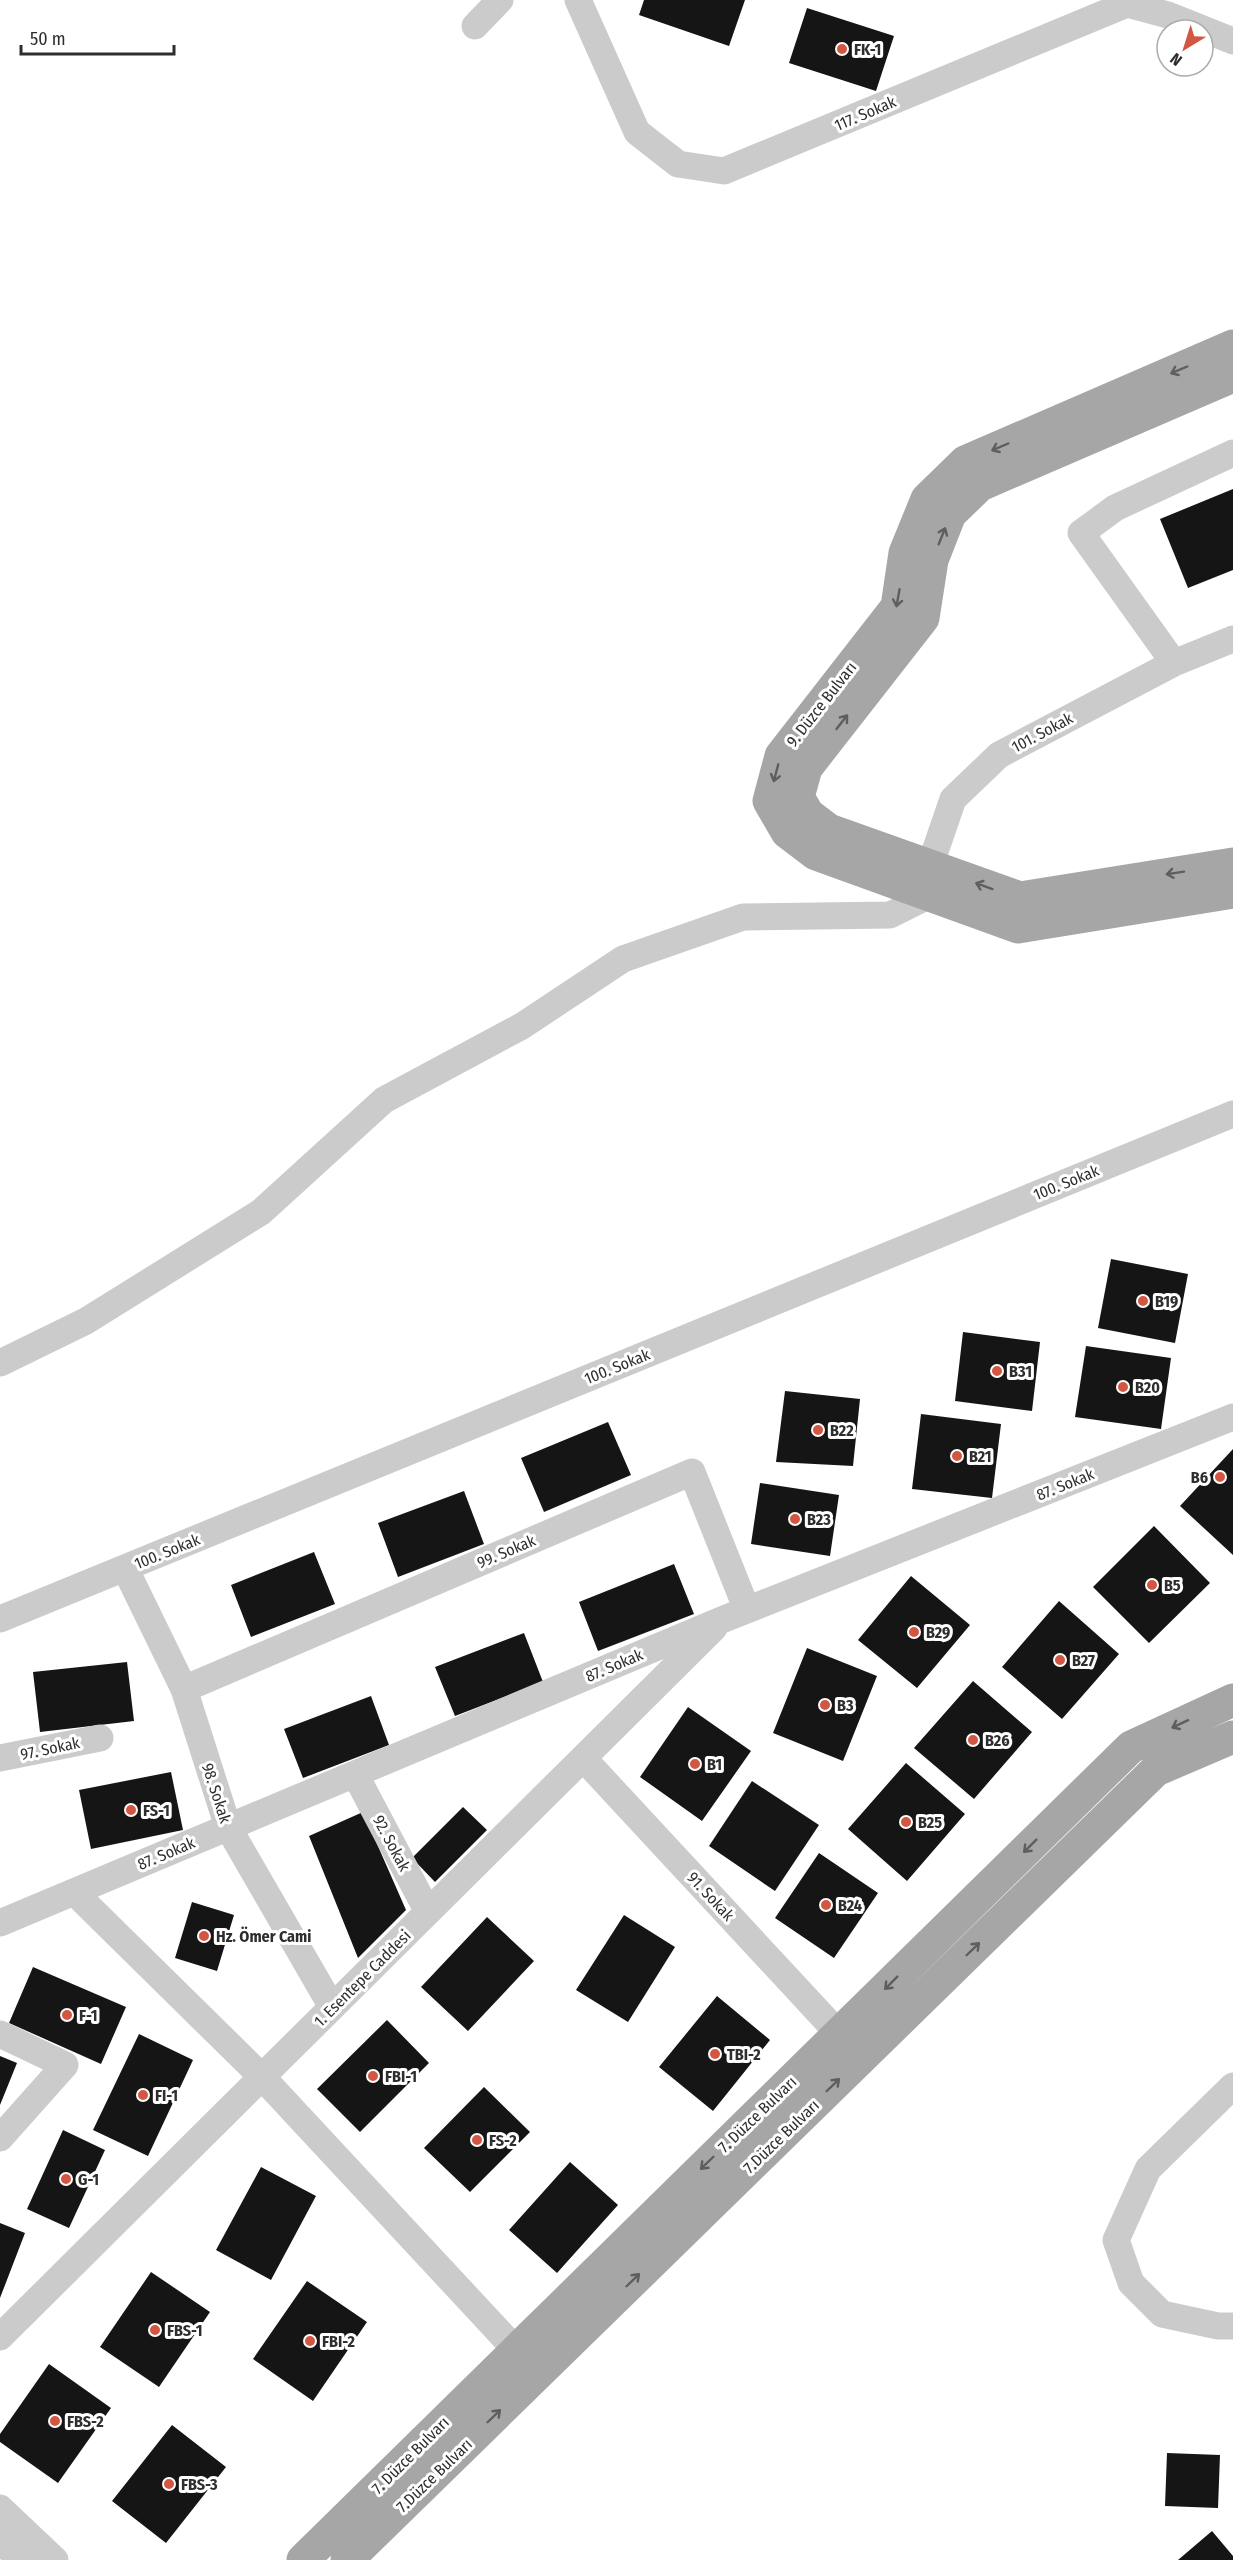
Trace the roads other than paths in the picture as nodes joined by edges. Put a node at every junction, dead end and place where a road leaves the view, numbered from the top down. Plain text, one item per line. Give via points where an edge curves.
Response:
1 (500, 0) edge
2 (578, 0) edge
3 (1163, 7) edge
4 (475, 26) dead end
5 (1233, 41) edge
6 (1233, 346) edge
7 (1233, 376) edge
8 (1233, 453) edge
9 (1233, 639) edge
10 (1174, 663) junction
11 (1233, 864) edge
12 (930, 881) junction
13 (1233, 892) edge
14 (1233, 1114) edge
15 (0, 1363) edge
16 (1233, 1418) edge
17 (125, 1568) junction
18 (735, 1615) junction
19 (0, 1619) edge
20 (184, 1689) junction
21 (1233, 1700) edge
22 (1233, 1737) edge
23 (100, 1738) dead end
24 (0, 1758) edge
25 (583, 1758) junction
26 (355, 1774) junction
27 (228, 1827) junction
28 (74, 1892) junction
29 (429, 1912) junction
30 (0, 1923) edge
31 (332, 2007) junction
32 (0, 2034) edge
33 (839, 2034) junction
34 (262, 2077) junction
35 (1233, 2086) edge
36 (0, 2138) edge
37 (1233, 2326) edge
38 (0, 2337) edge
39 (516, 2350) junction
40 (0, 2508) edge
41 (0, 2540) edge
42 (21, 2560) edge
43 (55, 2560) edge
44 (303, 2560) edge
45 (347, 2560) edge

1 - 4 street
2 - 3 street, 117. Sokak via 637,132 678,164 724,171 1127,4
3 - 5 street, 117. Sokak
6 -> 12 main road, 9. Düzce Bulvarı via 964,462 927,499 905,553 897,607 781,756 769,801 787,832 816,854
12 -> 7 main road, 9. Düzce Bulvarı via 829,830 808,814 798,797 806,768 923,618 932,560 951,514 980,485
8 - 10 street via 1115,508 1081,533
9 - 10 street, 101. Sokak
10 - 12 street, 101. Sokak via 999,755 954,799
11 -> 12 main road, 9. Düzce Bulvarı via 1020,898
12 - 13 main road, 9. Düzce Bulvarı via 1017,927
12 - 15 street via 890,915 743,917 623,958 522,1026 384,1100 261,1212 86,1321
14 - 17 street, 100. Sokak
16 - 18 street, 87. Sokak
17 - 19 street, 100. Sokak
17 - 20 street, 98. Sokak
18 - 20 street, 99. Sokak via 692,1472
18 - 25 street, 1. Esentepe Caddesi
18 - 26 street, 87. Sokak
20 - 27 street, 98. Sokak
21 -> 33 main road, 7. Düzce Bulvarı via 1131,1747
45 -> 22 main road, 7.Düzce Bulvarı via 1156,1770
23 - 24 street, 97. Sokak
25 - 29 street, 1. Esentepe Caddesi
25 - 33 street, 91. Sokak
26 - 27 street, 87. Sokak
26 - 29 street, 92. Sokak
27 - 28 street, 87. Sokak
27 - 31 street, 98. Sokak
28 - 30 street, 87. Sokak
28 - 34 street
29 - 31 street, 1. Esentepe Caddesi
31 - 34 street, 1. Esentepe Caddesi
32 - 36 street via 65,2065
33 -> 39 main road, 7. Düzce Bulvarı
34 - 38 street, 1. Esentepe Caddesi
34 - 39 street
35 - 37 street via 1148,2169 1116,2240 1131,2283 1162,2314
39 - 44 main road, 7. Düzce Bulvarı
40 - 43 street
41 - 42 street

